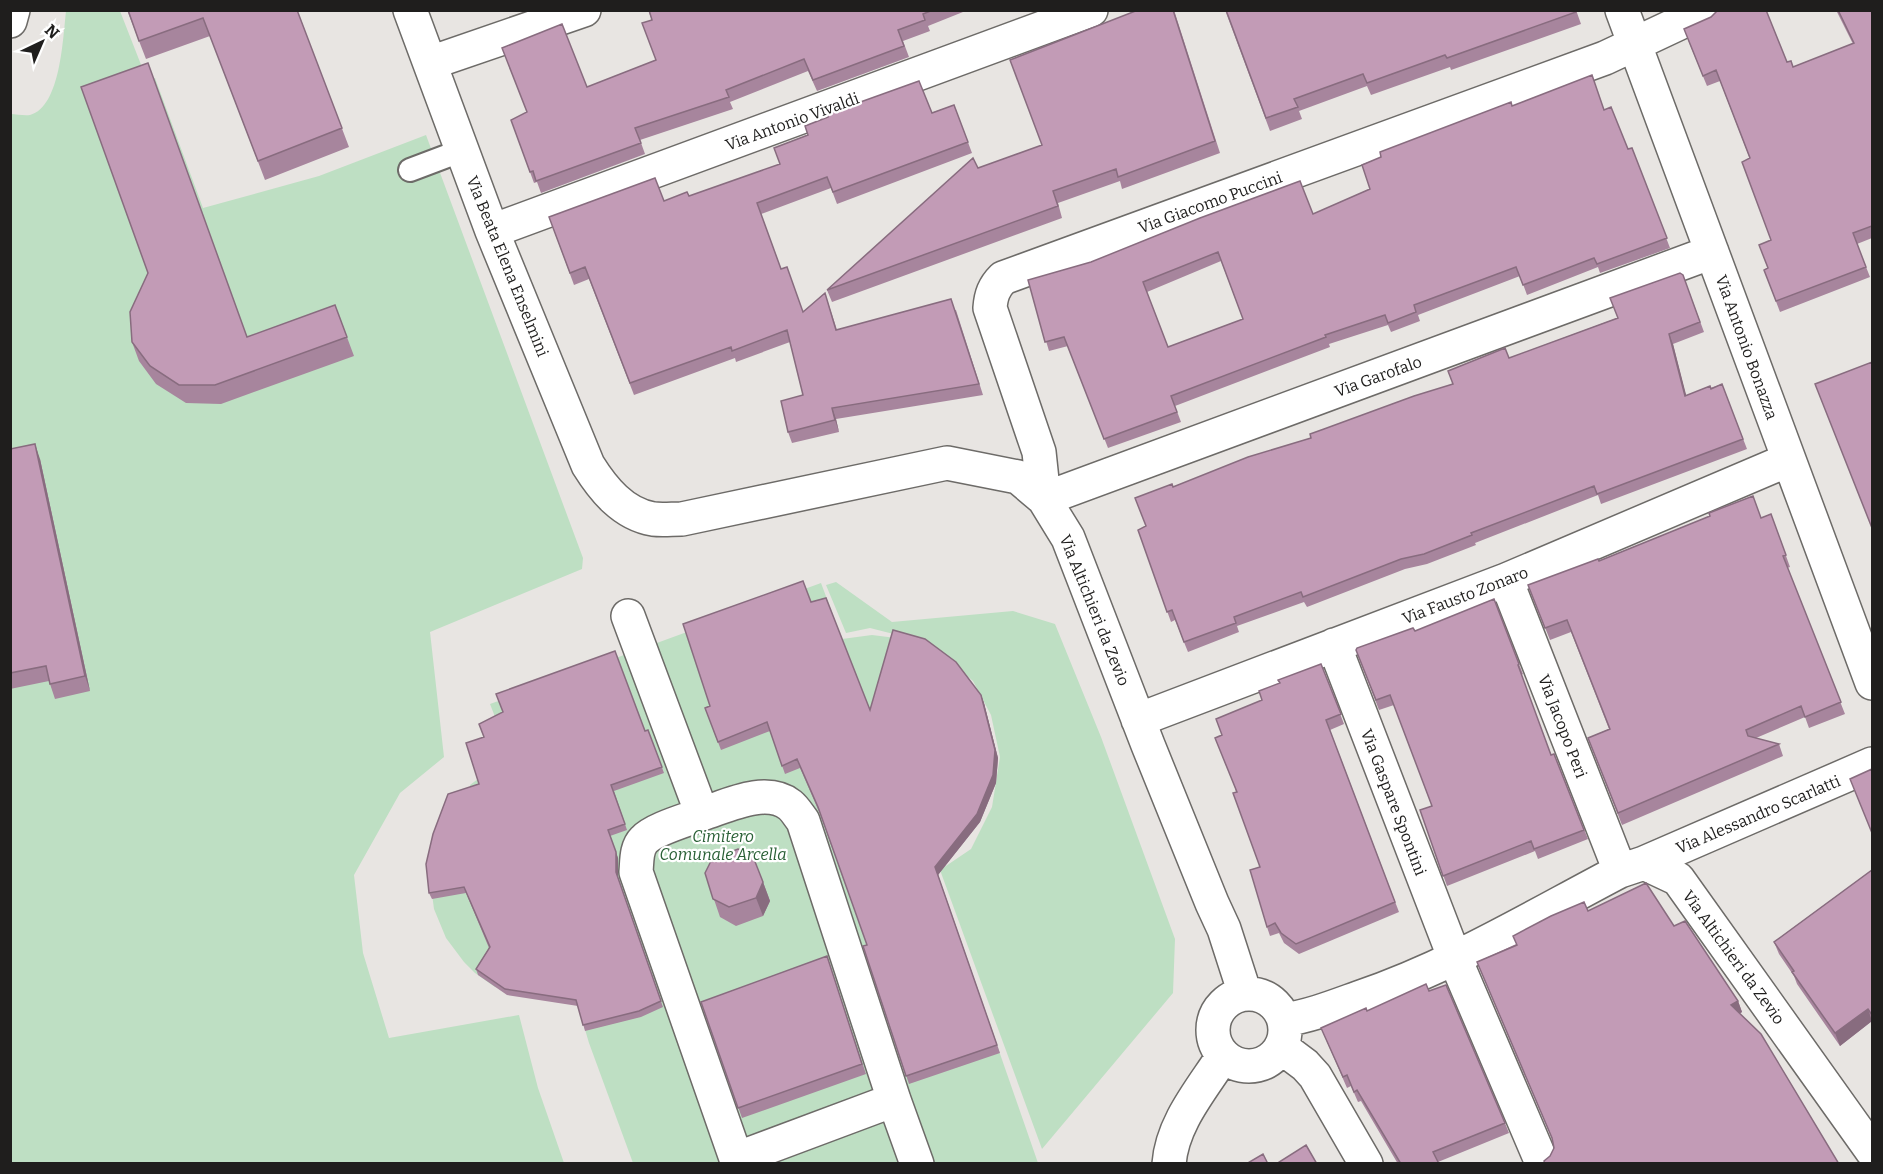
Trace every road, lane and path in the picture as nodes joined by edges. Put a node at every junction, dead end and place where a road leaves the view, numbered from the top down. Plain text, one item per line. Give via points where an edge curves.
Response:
1 (410, 10) edge
2 (584, 10) edge
3 (1091, 10) edge
4 (1622, 10) edge
5 (1707, 10) edge
6 (1636, 44) junction
7 (430, 63) junction
8 (463, 150) junction
9 (410, 170) dead end
10 (492, 231) junction
11 (1712, 252) junction
12 (1788, 460) junction
13 (1044, 499) junction
14 (626, 508) joint
15 (1506, 580) junction
16 (628, 616) dead end
17 (1334, 645) junction
18 (1872, 683) edge
19 (1138, 720) junction
20 (1872, 764) edge
21 (702, 814) junction
22 (1632, 867) junction
23 (1455, 959) junction
24 (1245, 994) junction
25 (1282, 1033) junction
26 (1223, 1056) junction
27 (894, 1100) junction
28 (1872, 1151) edge
29 (1539, 1156) dead end
30 (737, 1161) edge
31 (917, 1164) edge
32 (1169, 1164) edge
33 (1366, 1164) edge

1 - 7 street, Via Beata Elena Enselmini
2 - 7 street
3 - 10 street, Via Antonio Vivaldi
4 - 6 street, Via Antonio Bonazza
5 - 6 street, Via Giacomo Puccini
6 - 11 street, Via Antonio Bonazza
6 - 13 street, Via Giacomo Puccini via 1003,278 995,287 990,308 1039,452
7 - 8 street, Via Beata Elena Enselmini
8 - 9 lane
8 - 10 street, Via Beata Elena Enselmini
10 - 14 street, Via Beata Elena Enselmini via 588,465 604,490
11 - 12 street, Via Antonio Bonazza
11 - 13 street, Via Garofalo
12 - 15 street, Via Fausto Zonaro
12 - 18 street, Via Antonio Bonazza
13 - 14 street, Via Altichieri da Zevio via 1018,477 947,463 681,519 651,519
13 - 19 street, Via Altichieri da Zevio via 1068,538
15 - 17 street, Via Fausto Zonaro
15 - 22 street, Via Jacopo Peri
16 - 21 street
17 - 19 street, Via Fausto Zonaro
17 - 23 street, Via Gaspare Spontini
19 - 24 street, Via Altichieri da Zevio via 1224,929
20 - 22 street, Via Alessandro Scarlatti
21 - 27 street via 754,798 773,798 790,805 802,820
21 - 30 street via 644,840 637,852 636,872
22 - 23 street
22 - 28 street, Via Altichieri da Zevio via 1678,879
23 - 25 street via 1306,1016
23 - 29 street
24 - 25 street via 1269,999 1278,1008
24 - 26 street via 1232,997 1215,1016 1212,1029
25 - 26 street via 1269,1059 1257,1065 1245,1066
25 - 33 street via 1316,1076
26 - 32 street via 1176,1133
27 - 30 street
27 - 31 street

